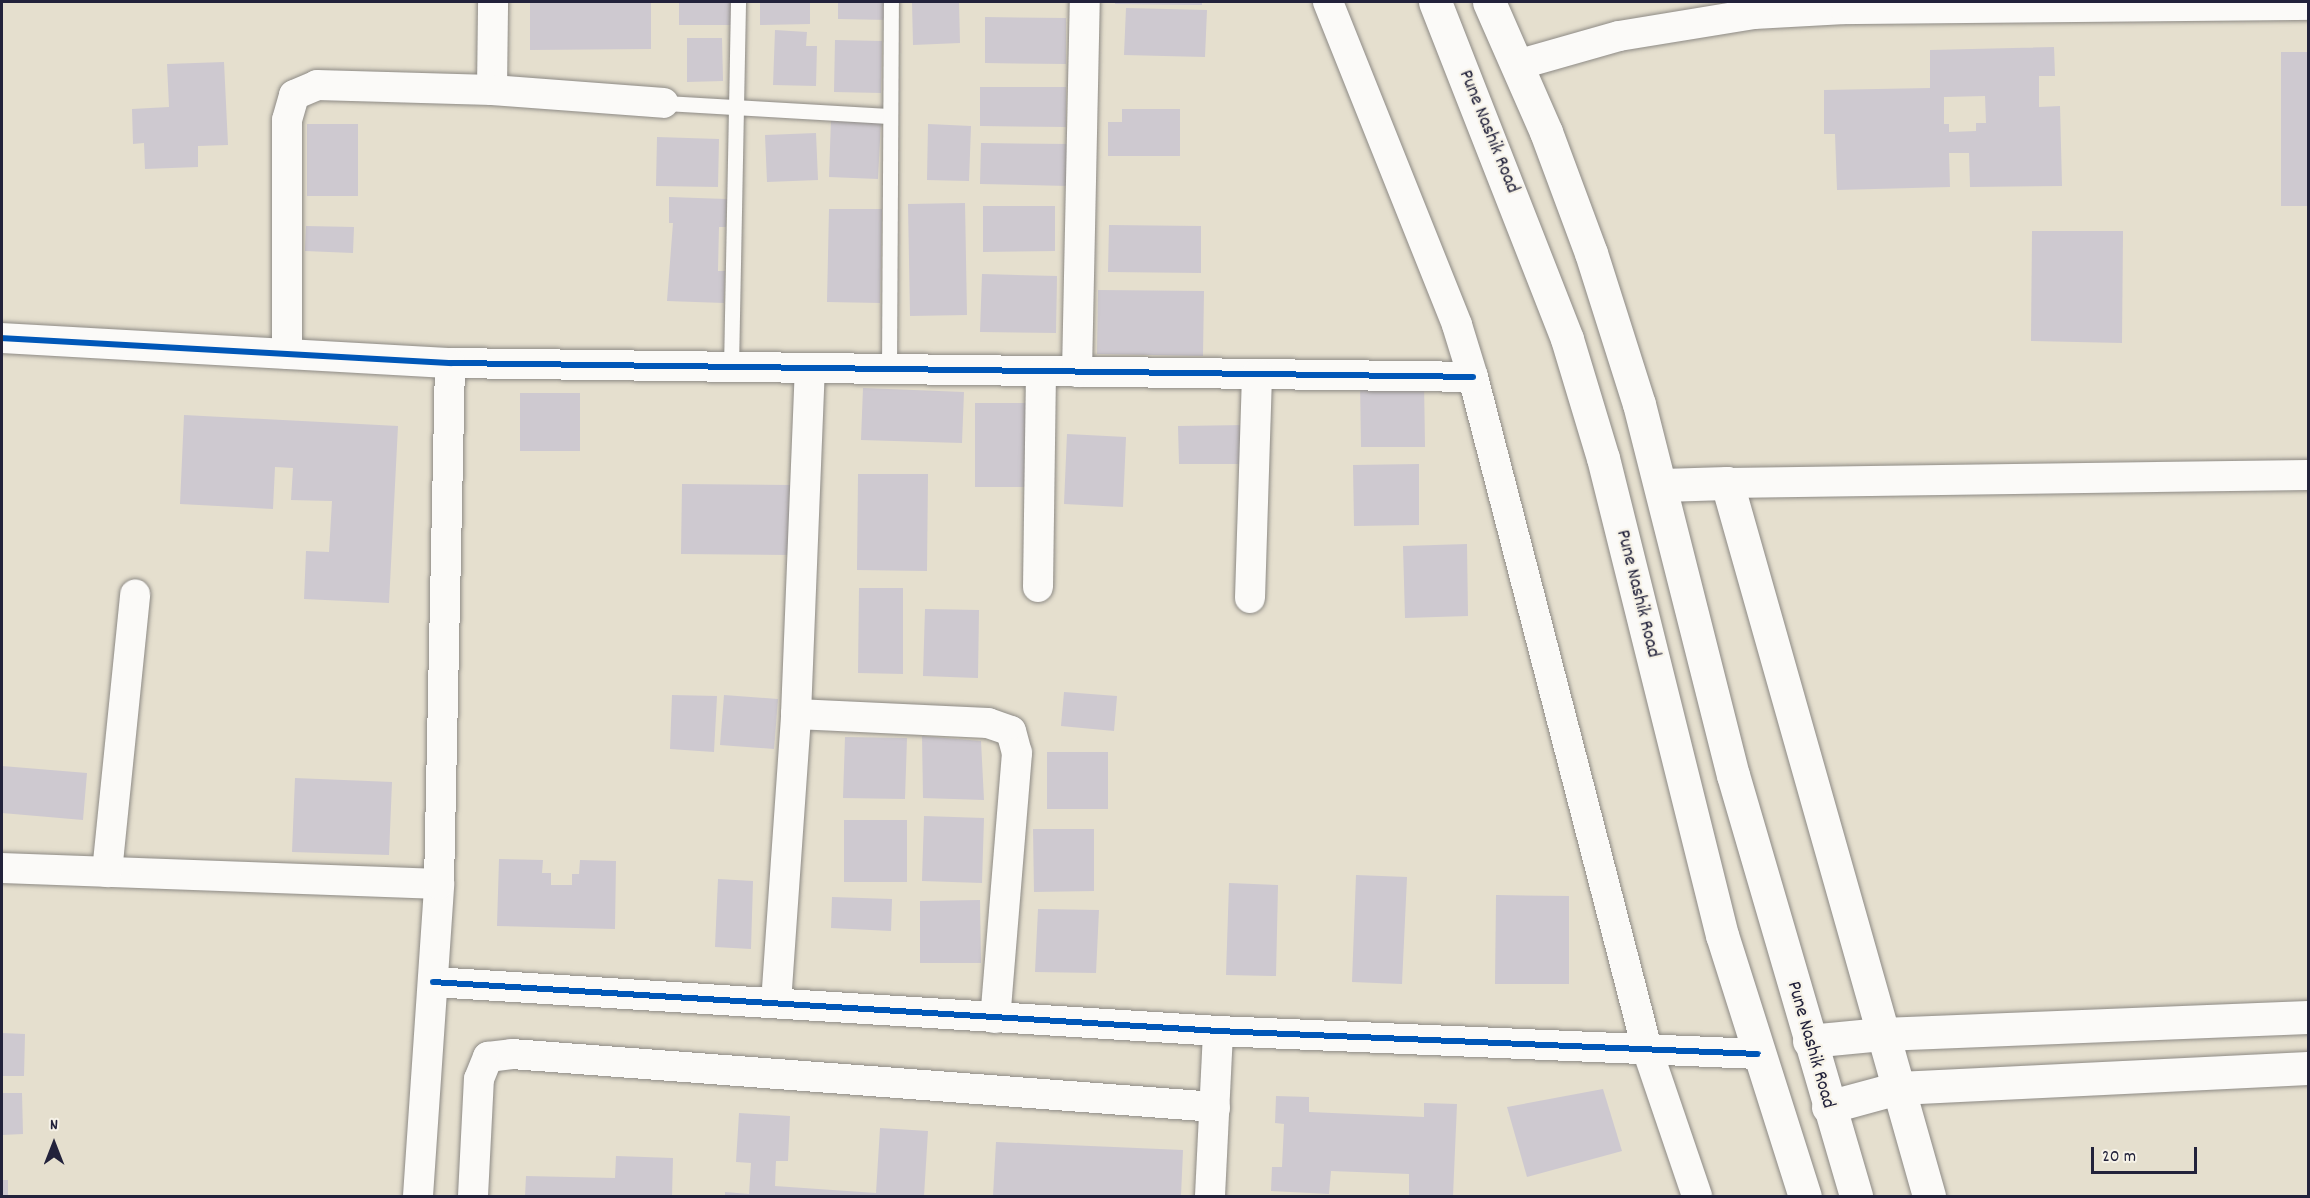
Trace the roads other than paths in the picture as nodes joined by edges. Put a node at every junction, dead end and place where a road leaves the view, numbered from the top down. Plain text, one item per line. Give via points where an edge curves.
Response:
1 (493, 2) edge
2 (738, 2) edge
3 (891, 2) edge
4 (1085, 2) edge
5 (1328, 2) edge
6 (1435, 2) edge
7 (1489, 2) edge
8 (2308, 5) edge
9 (1517, 65) junction
10 (492, 90) junction
11 (664, 103) joint
12 (736, 109) junction
13 (890, 116) junction
14 (2, 338) edge
15 (287, 354) junction
16 (450, 363) junction
17 (731, 368) junction
18 (810, 370) junction
19 (888, 371) junction
20 (1041, 372) junction
21 (1077, 372) junction
22 (1257, 374) junction
23 (1473, 377) junction
24 (2308, 475) edge
25 (1727, 483) junction
26 (1662, 485) junction
27 (1038, 587) dead end
28 (135, 594) dead end
29 (1250, 598) dead end
30 (795, 714) junction
31 (2, 868) edge
32 (107, 872) junction
33 (439, 884) junction
34 (433, 982) junction
35 (776, 1003) junction
36 (2308, 1017) edge
37 (995, 1018) junction
38 (1218, 1032) junction
39 (1882, 1034) junction
40 (1809, 1041) junction
41 (1647, 1048) junction
42 (1758, 1054) junction
43 (2308, 1068) edge
44 (1898, 1088) junction
45 (1215, 1107) junction
46 (1828, 1107) junction
47 (418, 1197) edge
48 (473, 1197) edge
49 (1210, 1197) edge
50 (1697, 1197) edge
51 (1805, 1197) edge
52 (1856, 1197) edge
53 (1929, 1197) edge

1 - 10 street
2 - 12 lane
3 - 13 lane
4 - 21 street
5 - 23 street via 1457,325
6 - 42 main road, Pune Nashik Road via 1567,339 1632,571 1699,848
7 - 9 main road, Pune Nashik Road
8 - 9 street via 1845,9 1754,14 1619,36
9 - 26 main road, Pune Nashik Road via 1591,253
10 - 11 street
10 - 15 street via 317,85 294,95 287,120
11 - 12 lane
12 - 13 lane
12 - 17 lane
13 - 19 lane
14 - 15 street
15 - 16 street
16 - 17 street
16 - 33 street
17 - 18 street
18 - 19 street
18 - 30 street
19 - 20 street
20 - 21 street
20 - 27 street
21 - 22 street
22 - 23 street
22 - 29 street
23 - 41 street
24 - 25 street
25 - 26 main road
25 - 39 main road
26 - 40 main road, Pune Nashik Road via 1701,657
28 - 32 street
30 - 35 street
30 - 37 street via 988,723 1011,730 1017,753
31 - 32 street
32 - 33 street
33 - 34 street
34 - 35 street
34 - 47 street
35 - 37 street
36 - 39 main road
37 - 38 street
38 - 41 street
38 - 45 street
39 - 40 main road
39 - 44 main road
40 - 46 main road, Pune Nashik Road
41 - 42 street
41 - 50 street
42 - 51 main road, Pune Nashik Road
43 - 44 main road
44 - 46 main road
44 - 53 main road
45 - 48 street via 512,1054 488,1057 480,1079
45 - 49 street
46 - 52 main road, Pune Nashik Road

